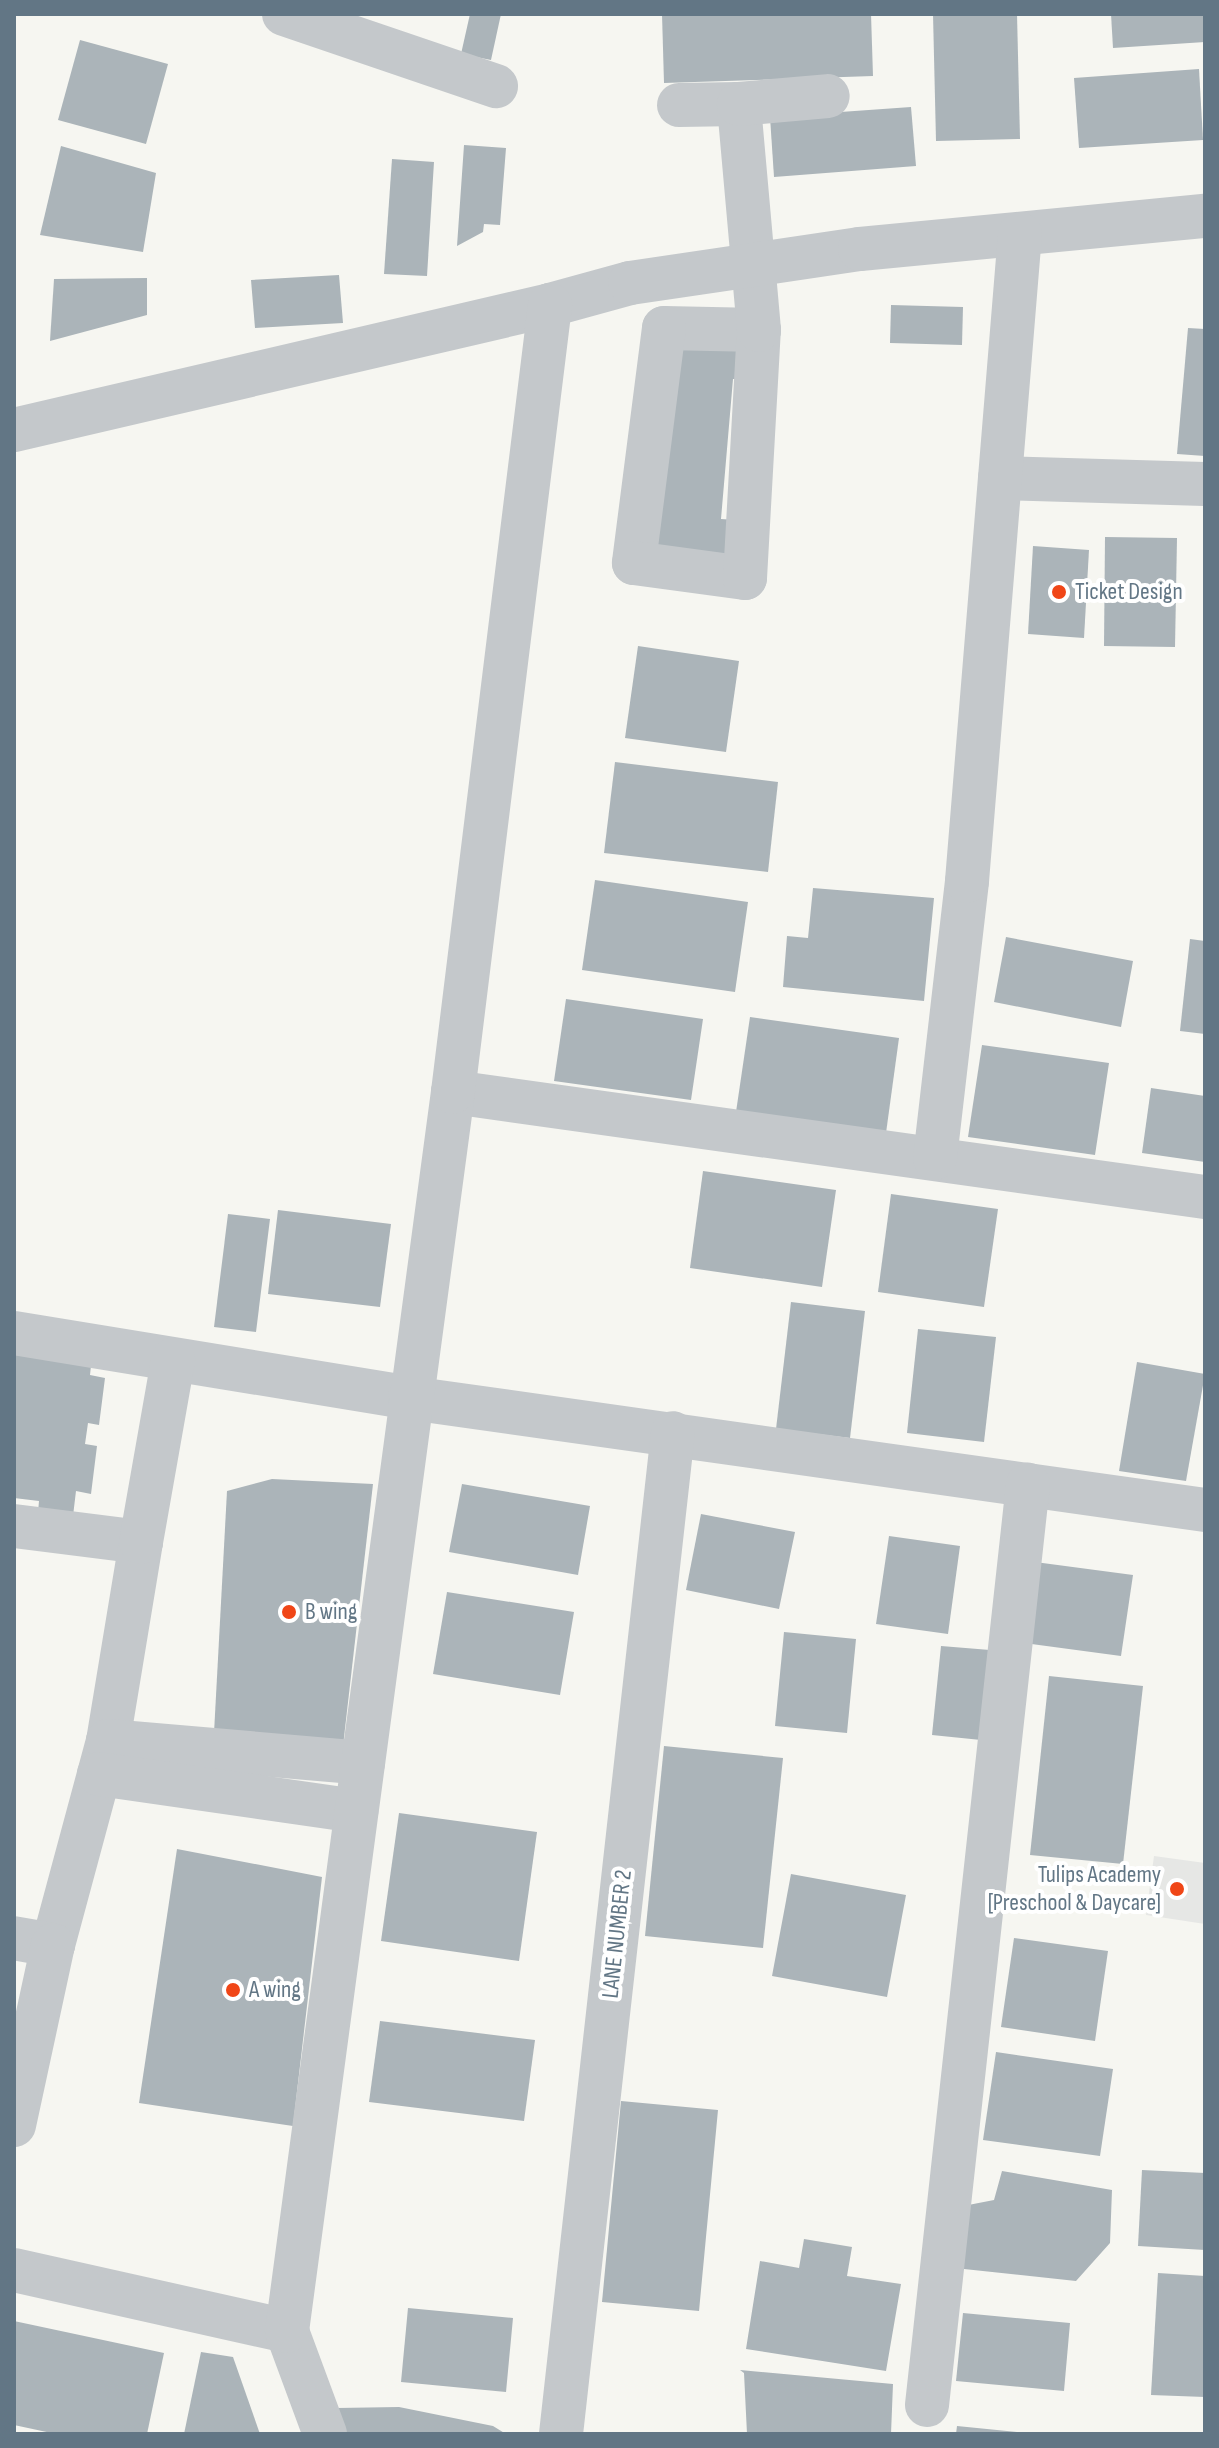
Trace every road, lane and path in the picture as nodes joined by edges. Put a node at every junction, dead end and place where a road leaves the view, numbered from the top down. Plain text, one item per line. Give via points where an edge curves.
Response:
1 (284, 14) edge
2 (496, 86) dead end
3 (828, 96) dead end
4 (739, 104) junction
5 (679, 105) dead end
6 (1205, 216) edge
7 (1020, 234) junction
8 (751, 265) junction
9 (550, 305) junction
10 (759, 330) junction
11 (14, 430) edge
12 (1000, 478) junction
13 (1205, 484) edge
14 (453, 1092) junction
15 (935, 1158) junction
16 (1205, 1197) edge
17 (14, 1333) edge
18 (173, 1360) junction
19 (410, 1398) junction
20 (673, 1433) junction
21 (1028, 1485) junction
22 (1205, 1510) edge
23 (14, 1526) edge
24 (141, 1542) junction
25 (103, 1758) junction
26 (363, 1763) junction
27 (356, 1811) junction
28 (34, 1942) edge
29 (14, 2125) edge
30 (14, 2270) edge
31 (287, 2331) junction
32 (927, 2405) dead end
33 (325, 2434) edge
34 (561, 2434) edge

1 - 2 street
3 - 4 street
4 - 5 street
4 - 8 street
6 - 7 street
7 - 8 street
7 - 12 street
8 - 9 street via 630,283
8 - 10 street
9 - 11 street
9 - 14 street
10 - 10 street via 745,578 634,563 664,328
12 - 13 street
12 - 15 street via 967,881
14 - 15 street
14 - 19 street
15 - 16 street
17 - 18 street
18 - 19 street
18 - 24 street
19 - 20 street
19 - 26 street
20 - 21 street
20 - 34 street, LANE NUMBER 2
21 - 22 street
21 - 32 street
23 - 24 street
24 - 25 street
25 - 26 street
25 - 27 street
25 - 28 street
26 - 27 street
27 - 31 street
28 - 29 street
30 - 31 street
31 - 33 street

